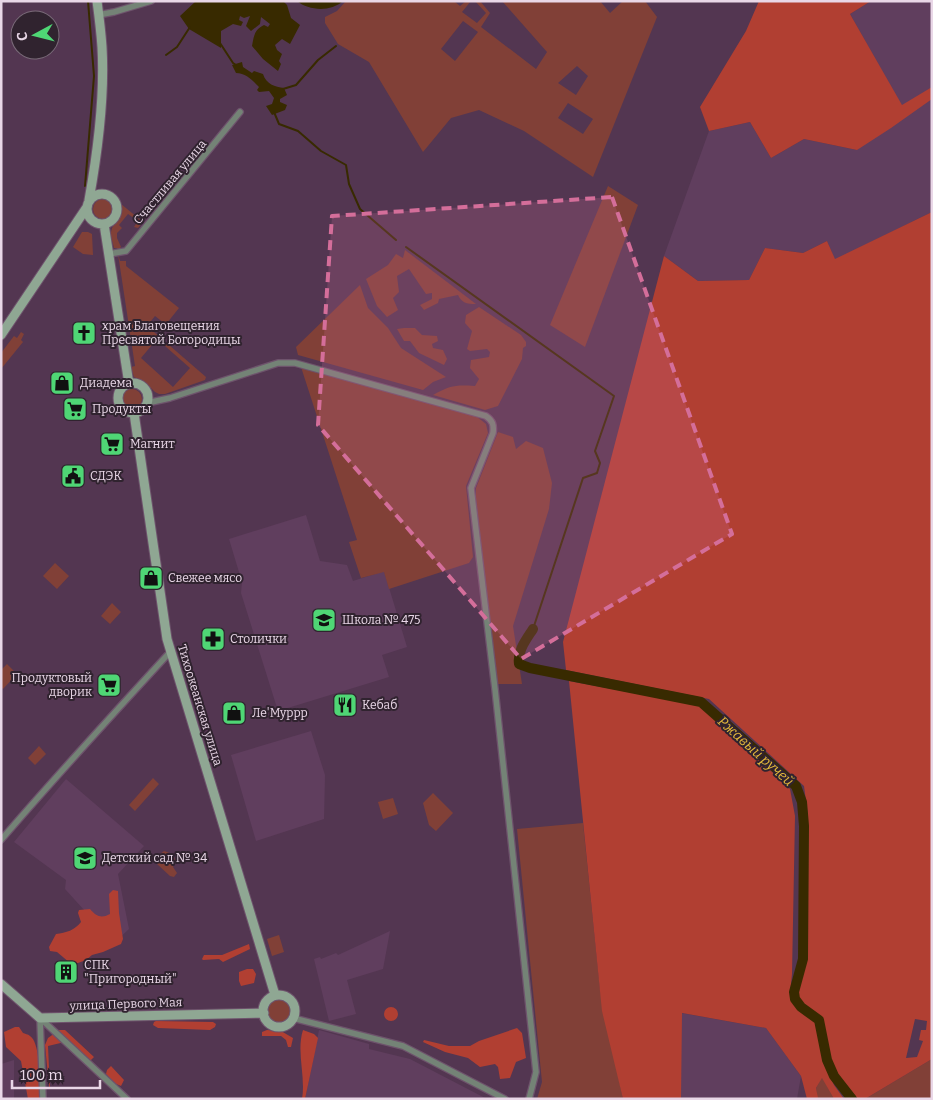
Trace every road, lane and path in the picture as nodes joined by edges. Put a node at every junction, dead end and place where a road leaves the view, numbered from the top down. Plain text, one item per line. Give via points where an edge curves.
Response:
1 (97, 1) edge
2 (151, 1) edge
3 (98, 15) junction
4 (240, 112) dead end
5 (95, 169) junction
6 (105, 194) junction
7 (88, 204) junction
8 (94, 222) junction
9 (104, 224) junction
10 (74, 226) junction
11 (109, 254) junction
12 (4, 324) edge
13 (1, 335) edge
14 (129, 384) junction
15 (147, 403) junction
16 (134, 413) junction
17 (170, 652) junction
18 (1, 840) edge
19 (1, 984) edge
20 (275, 996) junction
21 (264, 1013) junction
22 (40, 1018) junction
23 (293, 1018) junction
24 (44, 1099) edge
25 (127, 1099) edge
26 (505, 1099) edge
27 (529, 1099) edge

1 - 3 street
2 - 3 street
3 - 5 street via 103,80
4 - 11 street, Счастливая улица via 126,251
5 - 6 street via 97,182
5 - 7 street
6 - 7 street via 96,195
6 - 9 street via 114,199 118,210 114,220
7 - 8 street via 88,214
7 - 10 street
8 - 9 street
8 - 10 street via 83,221
9 - 11 street
10 - 12 street
11 - 14 street
12 - 13 street
14 - 15 street via 145,390
14 - 16 street via 121,389 118,400 123,410
15 - 16 street
15 - 27 street via 278,363 295,363 486,416 492,421 493,433 471,488 536,1072
16 - 17 street, Тихоокеанская улица
17 - 18 street
17 - 20 street, Тихоокеанская улица
19 - 22 street
20 - 21 street via 266,1002
20 - 23 street via 281,995 292,1001
21 - 22 street, улица Первого Мая
21 - 23 street via 268,1022 276,1026 286,1025
22 - 24 street
22 - 25 street
23 - 26 street via 403,1046

